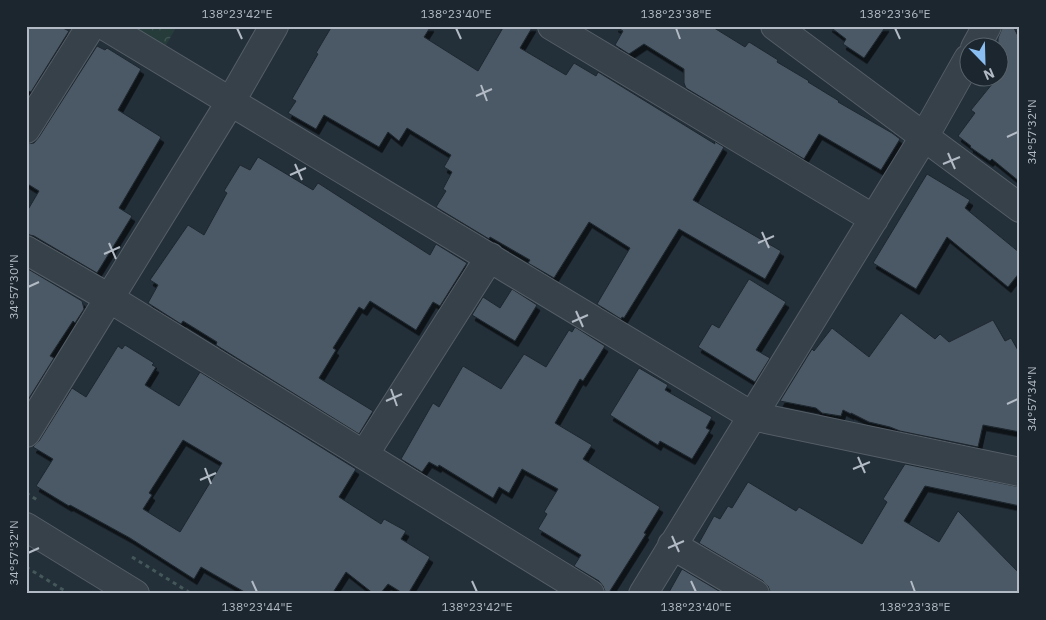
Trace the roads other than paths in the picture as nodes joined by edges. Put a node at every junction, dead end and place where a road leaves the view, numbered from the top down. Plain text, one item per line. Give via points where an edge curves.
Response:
1 (274, 26) edge
2 (552, 26) edge
3 (775, 26) edge
4 (987, 26) edge
5 (108, 28) edge
6 (980, 38) edge
7 (958, 77) edge
8 (231, 101) junction
9 (26, 130) edge
10 (924, 137) junction
11 (1020, 208) edge
12 (874, 219) junction
13 (26, 250) edge
14 (490, 257) junction
15 (109, 298) junction
16 (752, 416) junction
17 (26, 433) edge
18 (364, 455) junction
19 (1020, 472) edge
20 (26, 527) edge
21 (672, 546) junction
22 (135, 594) edge
23 (590, 594) edge
24 (643, 594) edge
25 (755, 594) edge

1 - 8 street
2 - 12 street
3 - 10 street
4 - 6 street
5 - 8 street
5 - 9 street
7 - 10 street
8 - 14 street
8 - 15 street
10 - 11 street
10 - 12 street
12 - 16 street
13 - 15 street
14 - 16 street
14 - 18 street
15 - 17 street
15 - 18 street
16 - 19 street
16 - 21 street
18 - 23 street
20 - 22 street
21 - 24 street
21 - 25 street

